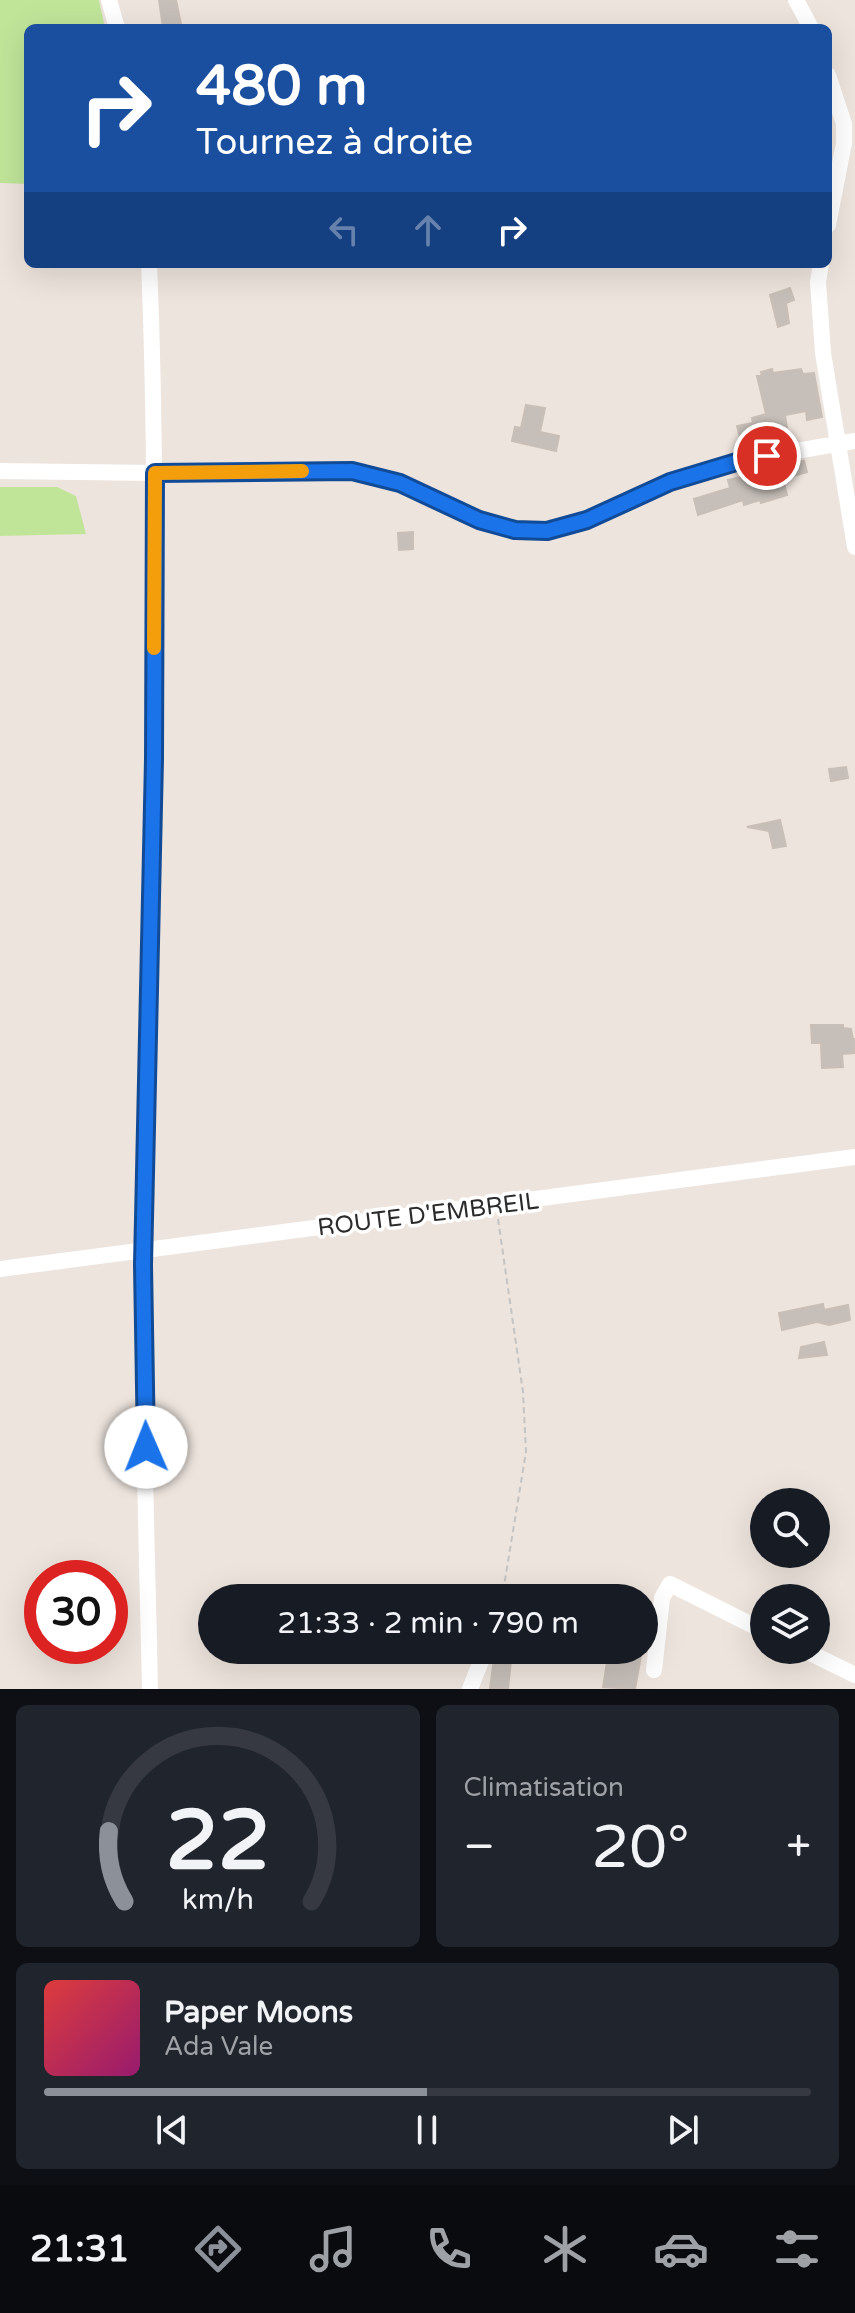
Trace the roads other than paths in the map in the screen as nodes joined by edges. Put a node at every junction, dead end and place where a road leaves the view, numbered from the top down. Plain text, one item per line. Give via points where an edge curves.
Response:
1 (109, 0) edge
2 (796, 0) edge
3 (116, 24) edge
4 (809, 24) edge
5 (832, 87) edge
6 (832, 207) edge
7 (149, 268) edge
8 (820, 268) edge
9 (855, 441) edge
10 (838, 442) junction
11 (0, 471) edge
12 (155, 473) junction
13 (855, 547) edge
14 (855, 1157) edge
15 (143, 1250) junction
16 (0, 1269) edge
17 (750, 1624) edge
18 (830, 1663) edge
19 (480, 1664) edge
20 (654, 1670) dead end
21 (855, 1675) edge
22 (150, 1689) edge
23 (470, 1689) edge

1 - 3 street
2 - 4 street
5 - 6 street via 844,124
7 - 12 street
8 - 10 street via 823,353
9 - 10 street
10 - 12 street via 743,460 670,482 587,520 547,531 515,530 479,520 400,483 352,471
10 - 13 street
11 - 12 street
12 - 15 street
14 - 15 street, ROUTE D'EMBREIL
15 - 16 street, ROUTE D'EMBREIL
15 - 22 street
17 - 20 street via 670,1584 662,1598
18 - 21 street
19 - 23 street

